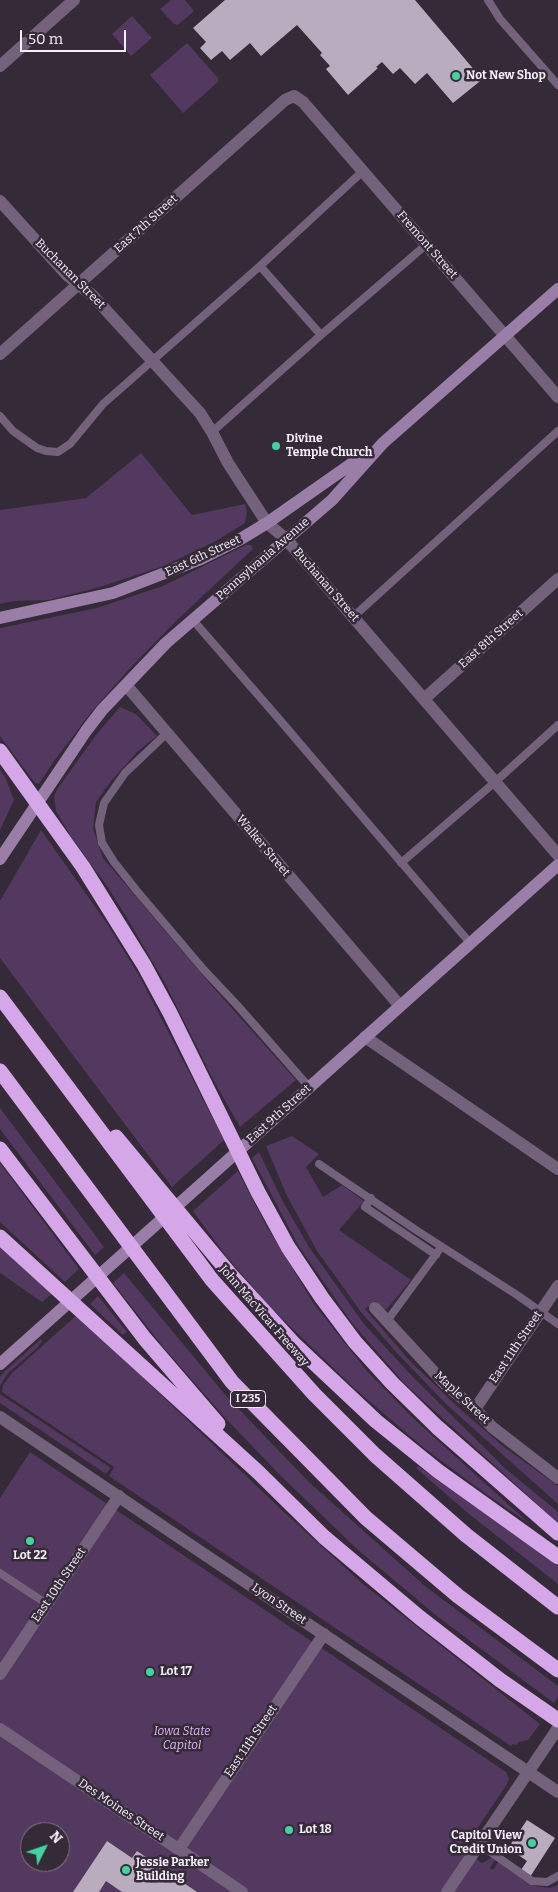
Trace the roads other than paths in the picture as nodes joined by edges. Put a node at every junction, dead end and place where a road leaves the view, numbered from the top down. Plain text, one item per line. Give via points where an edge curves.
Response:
1 (74, 0) edge
2 (488, 0) edge
3 (0, 66) edge
4 (558, 86) edge
5 (294, 96) joint
6 (363, 172) junction
7 (0, 201) edge
8 (427, 244) junction
9 (260, 266) junction
10 (79, 284) junction
11 (558, 289) edge
12 (321, 335) junction
13 (505, 335) junction
14 (0, 354) edge
15 (152, 360) junction
16 (558, 397) edge
17 (0, 416) edge
18 (558, 431) edge
19 (212, 432) junction
20 (383, 443) junction
21 (267, 523) junction
22 (286, 540) junction
23 (558, 579) edge
24 (353, 617) junction
25 (0, 618) edge
26 (192, 620) junction
27 (126, 685) junction
28 (424, 700) junction
29 (558, 725) edge
30 (167, 734) junction
31 (0, 751) edge
32 (495, 782) junction
33 (37, 802) junction
34 (558, 855) edge
35 (0, 859) edge
36 (401, 863) junction
37 (558, 865) edge
38 (470, 943) junction
39 (0, 997) edge
40 (400, 1006) junction
41 (365, 1037) junction
42 (39, 1049) junction
43 (0, 1070) edge
44 (309, 1087) junction
45 (0, 1149) edge
46 (319, 1164) dead end
47 (558, 1168) edge
48 (371, 1198) junction
49 (0, 1237) edge
50 (442, 1247) junction
51 (436, 1254) junction
52 (558, 1286) edge
53 (375, 1308) dead end
54 (540, 1312) junction
55 (388, 1321) junction
56 (558, 1324) edge
57 (0, 1364) edge
58 (475, 1409) junction
59 (0, 1417) edge
60 (258, 1472) junction
61 (558, 1478) edge
62 (119, 1496) junction
63 (558, 1534) edge
64 (558, 1557) edge
65 (0, 1573) edge
66 (47, 1604) junction
67 (558, 1607) edge
68 (324, 1634) junction
69 (558, 1670) edge
70 (0, 1674) edge
71 (558, 1720) edge
72 (558, 1728) edge
73 (0, 1729) edge
74 (528, 1772) junction
75 (558, 1792) edge
76 (479, 1844) junction
77 (179, 1849) junction
78 (558, 1876) edge
79 (242, 1892) edge
80 (447, 1892) edge

1 - 3 street
2 - 4 lane via 500,19
5 - 6 street, Fremont Street via 303,102
5 - 10 street, East 7th Street via 285,100
6 - 8 street, Fremont Street
6 - 9 lane
7 - 10 street, Buchanan Street
8 - 12 lane
8 - 13 street, Fremont Street
9 - 12 lane
9 - 15 lane
10 - 14 street, East 7th Street
10 - 15 street, Buchanan Street
11 - 13 main road, Pennsylvania Avenue
12 - 19 lane
13 - 16 street, Fremont Street
13 - 20 main road, Pennsylvania Avenue
15 - 17 lane via 103,404 70,444 58,452 32,446
15 - 19 street, Buchanan Street via 200,413
18 - 24 lane
19 - 21 street, Buchanan Street
20 - 21 main road, East 6th Street
20 - 22 main road, Pennsylvania Avenue via 332,500
21 - 22 street, Buchanan Street
21 - 25 main road, East 6th Street via 201,559 113,593
22 - 24 street, Buchanan Street
22 - 26 main road, Pennsylvania Avenue
23 - 28 street, East 8th Street
24 - 28 street, Buchanan Street
26 - 27 main road, Pennsylvania Avenue
26 - 36 lane
27 - 30 street, Walker Street
27 - 33 main road, Pennsylvania Avenue via 86,731
28 - 32 street, Buchanan Street
29 - 32 lane
30 - 40 street, Walker Street
30 - 44 lane via 125,773 104,803 99,825 102,843 198,964
31 - 33 highway
32 - 34 street, Buchanan Street
32 - 36 lane
33 - 35 main road, Pennsylvania Avenue
33 - 63 highway via 83,867 144,965 258,1192 288,1247 322,1298 356,1342 424,1415
36 - 38 lane
37 - 38 main road, East 9th Street
38 - 40 main road, East 9th Street
39 - 42 highway, John MacVicar Freeway
40 - 41 main road, East 9th Street
41 - 44 main road, East 9th Street
41 - 47 street
42 - 64 highway via 230,1274 294,1344 376,1421 438,1472
42 - 67 highway, John MacVicar Freeway via 212,1280 314,1394 375,1455 466,1535
43 - 69 highway, I 235 via 232,1382 366,1518 458,1596
44 - 57 main road, East 9th Street
45 - 60 highway via 145,1339
46 - 48 lane
48 - 50 lane
48 - 51 lane via 365,1207
49 - 60 highway
50 - 51 lane
50 - 54 lane
51 - 55 lane
52 - 54 street, East 11th Street
53 - 55 street, Maple Street
54 - 56 lane
54 - 58 street, East 11th Street
55 - 58 street, Maple Street via 445,1384
58 - 61 street, Maple Street via 492,1427
59 - 62 street, Lyon Street
60 - 71 highway via 324,1537 419,1617
62 - 66 street, East 10th Street
62 - 68 street, Lyon Street
65 - 66 lane
66 - 70 street, East 10th Street
68 - 74 street, Lyon Street
68 - 77 street, East 11th Street
72 - 74 street
73 - 77 street, Des Moines Street
74 - 75 street, Lyon Street
74 - 76 street
76 - 78 lane via 532,1881 547,1882
76 - 80 street
77 - 79 street, Des Moines Street

